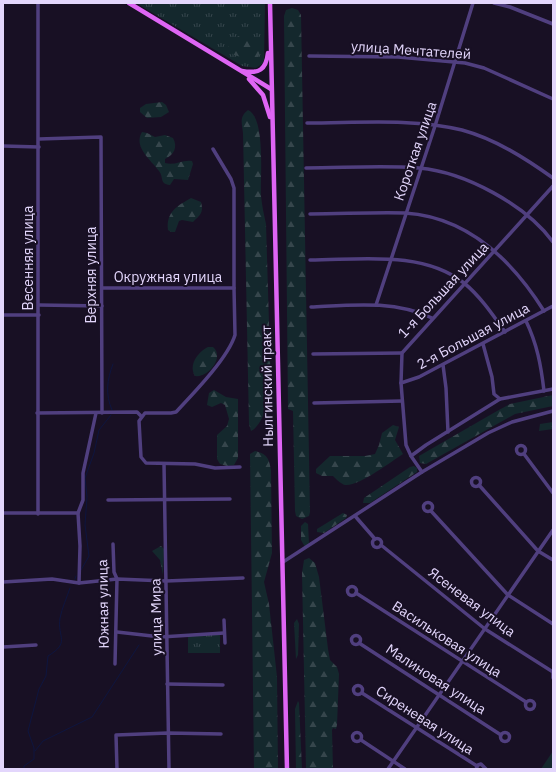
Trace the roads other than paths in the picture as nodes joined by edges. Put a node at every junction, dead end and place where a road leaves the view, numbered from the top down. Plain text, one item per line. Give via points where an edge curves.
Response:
1 (38, 3) edge
2 (129, 3) edge
3 (270, 3) edge
4 (472, 3) edge
5 (494, 3) edge
6 (553, 24) edge
7 (270, 43) junction
8 (309, 56) dead end
9 (455, 62) junction
10 (239, 70) junction
11 (271, 89) junction
12 (553, 99) edge
13 (272, 123) junction
14 (307, 123) dead end
15 (435, 126) junction
16 (39, 139) junction
17 (3, 146) edge
18 (39, 147) junction
19 (213, 149) dead end
20 (306, 168) dead end
21 (420, 168) junction
22 (553, 178) edge
23 (553, 186) edge
24 (310, 214) dead end
25 (405, 214) junction
26 (527, 215) junction
27 (553, 242) edge
28 (495, 250) junction
29 (310, 260) dead end
30 (389, 260) junction
31 (464, 283) junction
32 (103, 288) junction
33 (234, 288) junction
34 (39, 305) junction
35 (376, 305) junction
36 (102, 306) junction
37 (553, 306) edge
38 (311, 307) dead end
39 (544, 311) junction
40 (39, 314) junction
41 (3, 315) edge
42 (432, 318) junction
43 (526, 321) junction
44 (505, 332) junction
45 (484, 344) junction
46 (402, 353) junction
47 (313, 354) dead end
48 (443, 365) junction
49 (401, 383) junction
50 (553, 389) edge
51 (544, 390) junction
52 (500, 400) junction
53 (402, 401) junction
54 (314, 403) dead end
55 (553, 411) edge
56 (37, 413) junction
57 (96, 413) junction
58 (102, 413) junction
59 (141, 416) junction
60 (448, 432) junction
61 (524, 455) dead end
62 (411, 456) junction
63 (164, 464) junction
64 (240, 467) dead end
65 (422, 472) junction
66 (479, 485) dead end
67 (553, 492) edge
68 (230, 499) dead end
69 (108, 500) dead end
70 (165, 500) junction
71 (431, 511) dead end
72 (3, 513) edge
73 (78, 513) junction
74 (38, 514) junction
75 (355, 516) junction
76 (553, 530) edge
77 (375, 539) junction
78 (114, 544) dead end
79 (381, 545) junction
80 (538, 551) junction
81 (553, 560) edge
82 (283, 562) junction
83 (243, 578) dead end
84 (117, 580) junction
85 (166, 581) junction
86 (3, 582) edge
87 (79, 583) junction
88 (356, 593) dead end
89 (508, 595) junction
90 (224, 620) dead end
91 (553, 624) edge
92 (485, 629) junction
93 (117, 632) junction
94 (224, 633) junction
95 (168, 636) junction
96 (360, 642) dead end
97 (224, 643) dead end
98 (36, 646) dead end
99 (3, 647) edge
100 (462, 662) junction
101 (115, 664) dead end
102 (553, 672) edge
103 (553, 678) edge
104 (167, 684) junction
105 (223, 684) dead end
106 (362, 693) dead end
107 (440, 695) junction
108 (526, 702) dead end
109 (416, 729) junction
110 (168, 733) junction
111 (221, 734) dead end
112 (501, 735) dead end
113 (361, 740) dead end
114 (393, 762) junction
115 (477, 768) edge
116 (117, 769) edge
117 (169, 769) edge
118 (288, 769) edge
119 (388, 769) edge
120 (405, 769) edge
121 (486, 769) edge

1 - 16 street, Весенняя улица
2 - 10 main road
3 - 7 main road, Нылгинский тракт
4 - 9 street, Короткая улица
5 - 6 street
7 - 10 main road via 263,70 254,73
7 - 11 main road, Нылгинский тракт
8 - 9 street, улица Мечтателей via 398,57
9 - 12 street, улица Мечтателей via 484,68
9 - 15 street, Короткая улица
10 - 11 main road
10 - 13 main road via 263,95
11 - 13 main road, Нылгинский тракт
13 - 82 main road, Нылгинский тракт
14 - 15 street via 413,123
15 - 21 street, Короткая улица
15 - 22 street via 462,130 488,140 512,151
16 - 18 street, Весенняя улица
16 - 32 street, Верхняя улица via 101,137
17 - 18 street
18 - 34 street, Весенняя улица
19 - 33 street, Окружная улица via 234,188
20 - 21 street
21 - 25 street, Короткая улица
21 - 26 street via 485,188
23 - 26 street, 1-я Большая улица
24 - 25 street
25 - 28 street via 450,223
25 - 30 street, Короткая улица
26 - 27 street
26 - 28 street, 1-я Большая улица
28 - 31 street, 1-я Большая улица
28 - 39 street via 517,272
29 - 30 street
30 - 31 street via 426,264
30 - 35 street, Короткая улица
31 - 42 street, 1-я Большая улица
31 - 44 street via 481,300
32 - 33 street, Окружная улица
32 - 36 street, Верхняя улица
33 - 59 street via 235,334 225,354 176,412 145,413
34 - 36 street
34 - 40 street, Весенняя улица
35 - 38 street
35 - 42 street via 417,311
36 - 58 street, Верхняя улица
37 - 39 street, 2-я Большая улица
39 - 43 street, 2-я Большая улица
40 - 41 street
40 - 56 street, Весенняя улица
42 - 46 street, 1-я Большая улица
43 - 44 street, 2-я Большая улица
43 - 51 street via 541,362
44 - 45 street, 2-я Большая улица
45 - 48 street, 2-я Большая улица
45 - 52 street via 494,394
46 - 47 street
46 - 49 street, 1-я Большая улица
48 - 49 street, 2-я Большая улица
48 - 60 street
49 - 53 street, 1-я Большая улица
50 - 51 street
51 - 52 street
52 - 60 street
53 - 54 street
53 - 62 street, 1-я Большая улица via 406,444
55 - 65 street via 512,422 488,433
56 - 57 street
56 - 74 street, Весенняя улица
57 - 58 street
57 - 73 street via 83,473 83,500
58 - 59 street via 137,412
59 - 63 street via 139,421 142,460 146,463
60 - 62 street
61 - 67 street
62 - 65 street, 1-я Большая улица
63 - 64 street via 195,464 214,468
63 - 70 street, улица Мира
65 - 75 street
66 - 80 street
68 - 70 street
69 - 70 street
70 - 85 street, улица Мира
71 - 89 street
72 - 74 street
73 - 74 street
73 - 87 street
75 - 77 street
75 - 82 street
76 - 80 street
77 - 79 street via 381,540
77 - 79 street via 375,546
78 - 84 street, Южная улица via 114,572
79 - 92 street, Ясеневая улица
80 - 81 street
80 - 89 street
82 - 118 main road, Нылгинский тракт
83 - 85 street
84 - 85 street
84 - 87 street
84 - 93 street, Южная улица
85 - 95 street, улица Мира
86 - 87 street via 52,579
88 - 100 street, Васильковая улица
89 - 91 street
89 - 92 street
90 - 94 street
92 - 100 street
92 - 102 street, Ясеневая улица
93 - 95 street
93 - 101 street, Южная улица
94 - 95 street
94 - 97 street
95 - 104 street, улица Мира
96 - 107 street, Малиновая улица
98 - 99 street
100 - 107 street
100 - 108 street, Васильковая улица
102 - 103 street
104 - 105 street
104 - 110 street, улица Мира
106 - 109 street, Сиреневая улица
107 - 109 street
107 - 112 street, Малиновая улица
109 - 114 street
109 - 115 street, Сиреневая улица
110 - 111 street
110 - 116 street via 116,735
110 - 117 street, улица Мира
113 - 114 street
114 - 119 street
114 - 120 street
115 - 121 street, Сиреневая улица via 482,764

